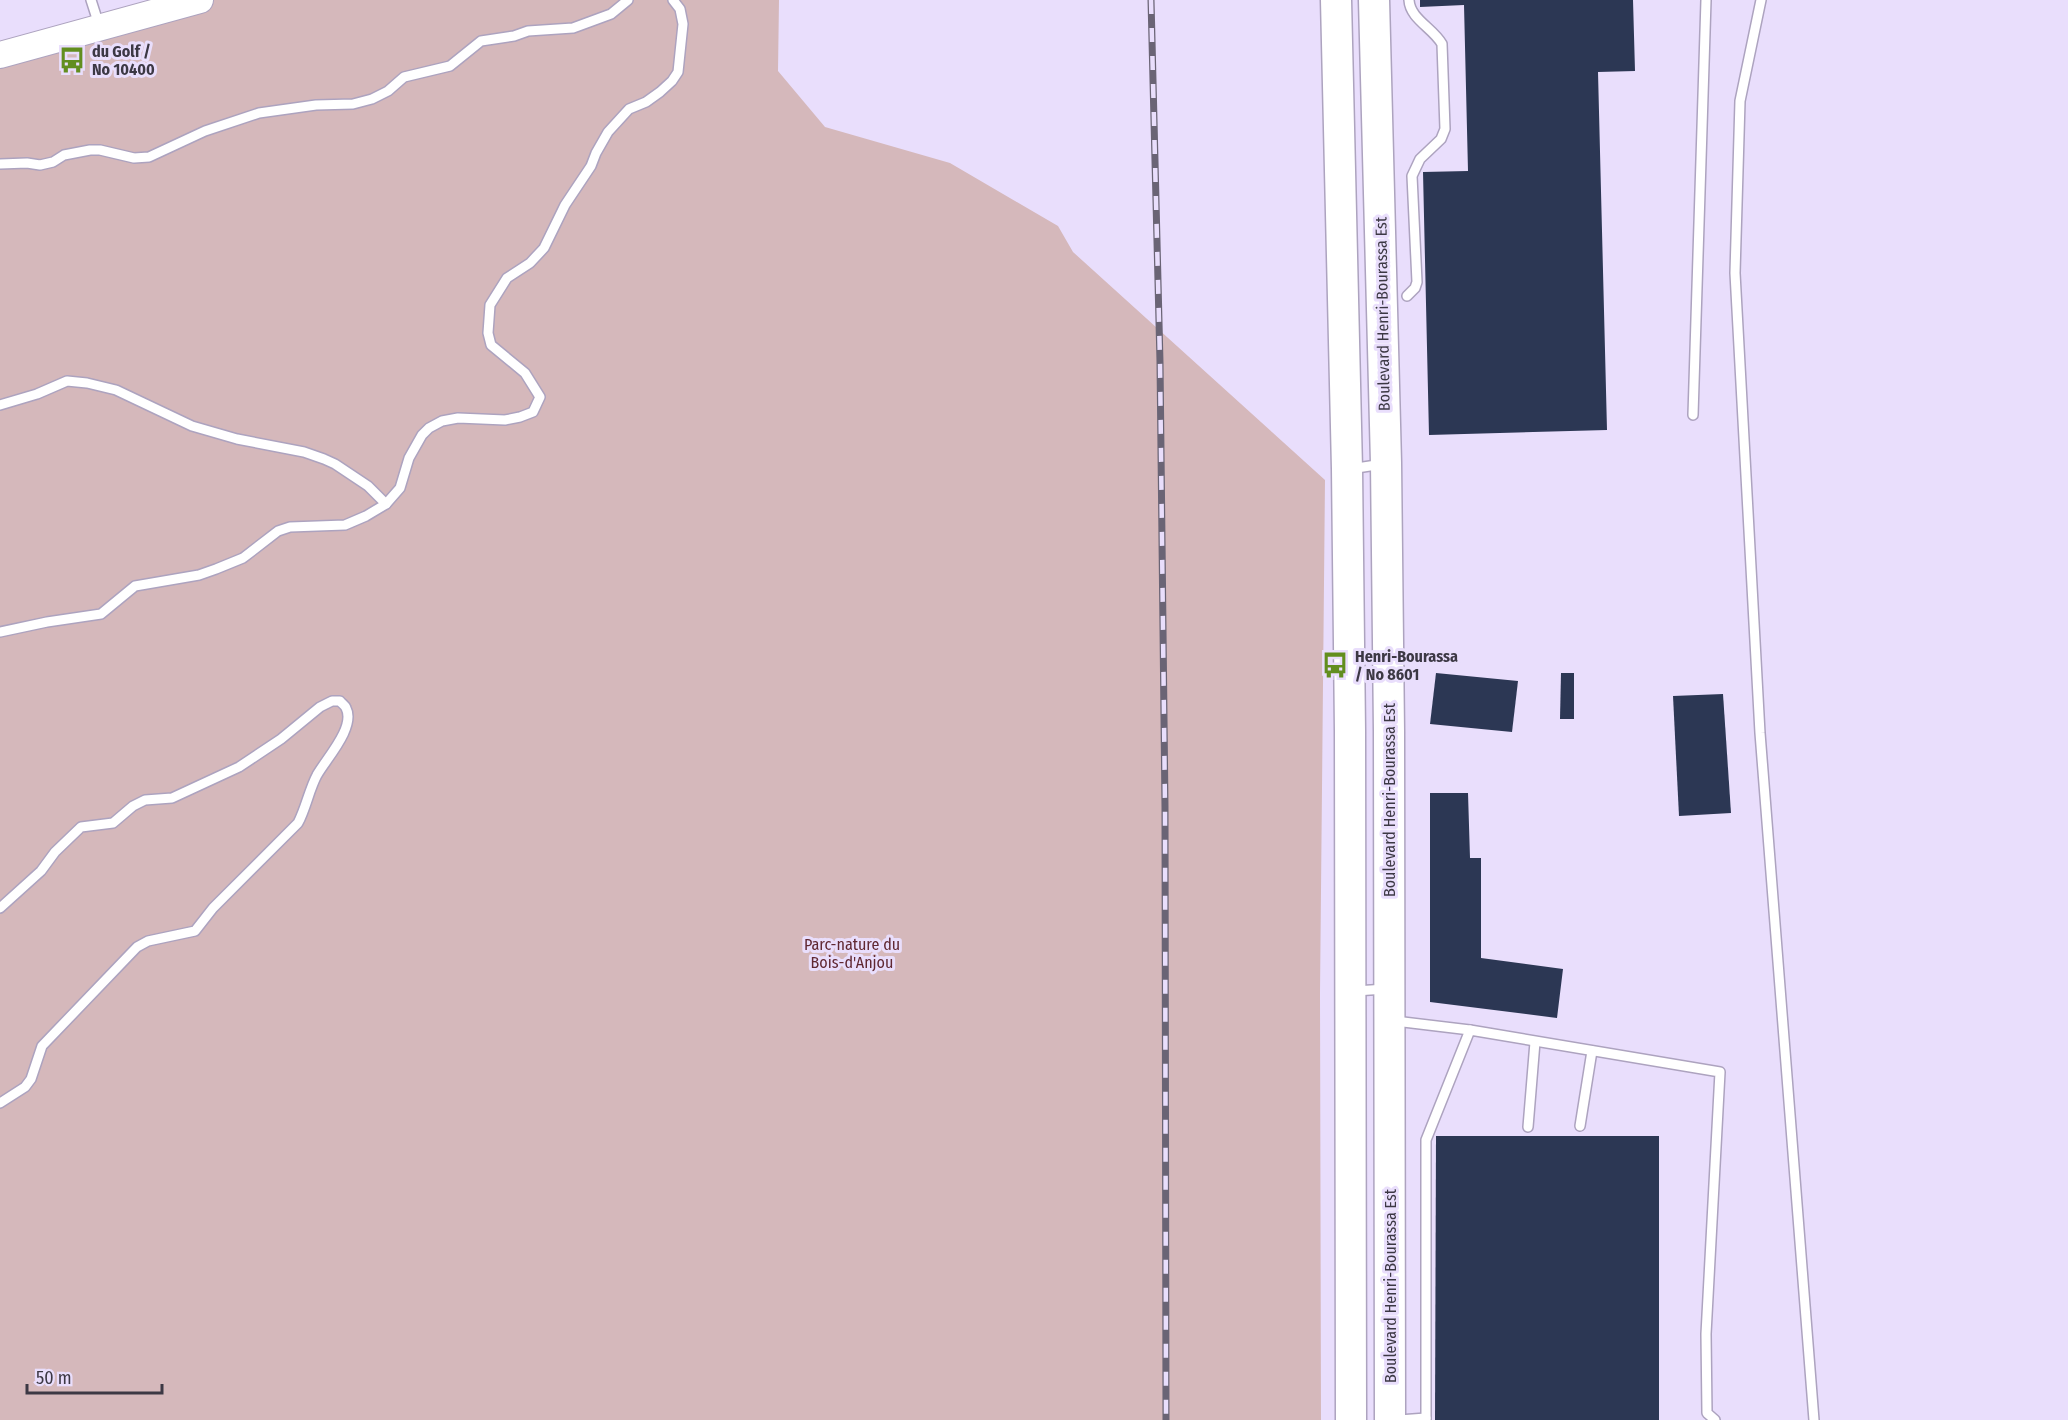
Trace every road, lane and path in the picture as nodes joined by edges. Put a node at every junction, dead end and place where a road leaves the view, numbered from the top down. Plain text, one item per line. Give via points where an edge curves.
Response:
1 (91, 0) edge
2 (200, 0) edge
3 (628, 0) edge
4 (673, 0) edge
5 (1336, 0) edge
6 (1374, 0) edge
7 (1409, 0) edge
8 (1706, 0) edge
9 (1761, 0) edge
10 (99, 28) junction
11 (0, 55) edge
12 (0, 164) edge
13 (1407, 296) dead end
14 (0, 405) edge
15 (1693, 415) dead end
16 (1386, 464) junction
17 (1347, 469) junction
18 (386, 504) junction
19 (0, 632) edge
20 (0, 909) edge
21 (1390, 988) junction
22 (1350, 991) junction
23 (1390, 1021) junction
24 (1470, 1030) junction
25 (1535, 1042) junction
26 (1592, 1051) junction
27 (0, 1103) edge
28 (1580, 1126) dead end
29 (1528, 1127) dead end
30 (1426, 1419) edge
31 (1351, 1420) edge
32 (1390, 1420) edge
33 (1399, 1420) edge
34 (1715, 1420) edge
35 (1814, 1420) edge

1 - 10 lane
2 - 10 street via 134,13
3 - 12 lane via 611,14 573,28 528,31 481,41 450,66 404,77 372,99 259,112 205,131 148,158 90,150 40,165
4 - 18 lane via 683,24 678,72 660,92 629,109 608,132 544,248 507,278 490,305 491,345 525,373 540,397 537,406 520,417 458,418 429,428 409,458 400,488
5 - 17 main road
6 - 16 main road, Boulevard Henri-Bourassa Est
7 - 13 lane via 1412,12 1442,44 1445,129 1441,139 1420,159 1412,176 1417,282
8 - 15 lane
9 - 35 lane via 1740,101 1735,273 1760,733
10 - 11 street
14 - 18 lane via 67,381 116,390 199,429 324,459 368,486
16 - 17 lane
16 - 21 main road, Boulevard Henri-Bourassa Est
17 - 22 main road
18 - 19 lane via 345,525 278,531 243,558 199,575 135,586 101,614
20 - 27 lane via 81,827 113,824 146,800 172,798 239,767 320,706 340,701 347,709 343,736 317,777 298,823 195,931 137,947 42,1046 25,1087
21 - 22 lane
21 - 23 main road, Boulevard Henri-Bourassa Est
22 - 31 main road
23 - 24 lane
23 - 32 main road, Boulevard Henri-Bourassa Est
24 - 25 lane
24 - 30 lane via 1426,1140
25 - 26 lane
25 - 29 lane
26 - 28 lane
26 - 34 lane via 1720,1072 1706,1334 1707,1413
30 - 33 lane

